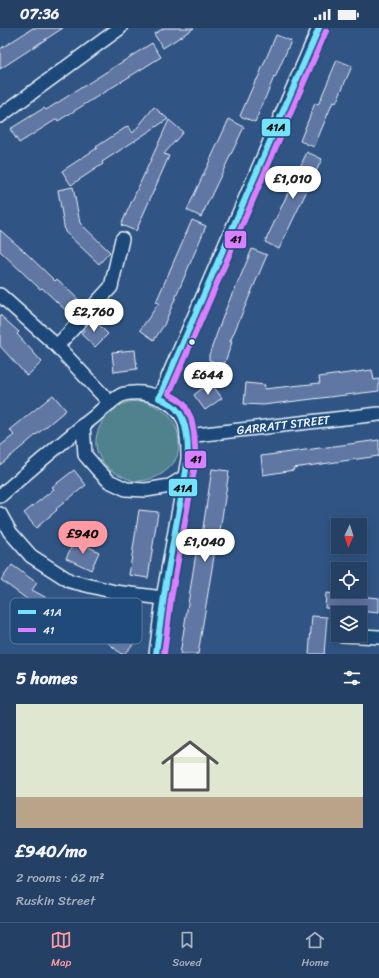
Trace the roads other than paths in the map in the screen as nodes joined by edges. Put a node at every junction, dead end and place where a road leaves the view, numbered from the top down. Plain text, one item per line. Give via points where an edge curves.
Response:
1 (120, 28) edge
2 (320, 28) edge
3 (0, 116) edge
4 (122, 239) dead end
5 (0, 295) edge
6 (57, 346) junction
7 (159, 398) junction
8 (110, 403) junction
9 (379, 414) edge
10 (83, 425) junction
11 (187, 436) junction
12 (186, 476) junction
13 (0, 496) edge
14 (0, 514) edge
15 (163, 598) junction
16 (367, 637) edge
17 (379, 638) edge
18 (156, 654) edge

1 - 3 street
2 - 7 street
4 - 6 street via 111,287
5 - 6 street
6 - 8 street
7 - 8 street via 142,393 123,395
7 - 11 street via 177,410 184,421
8 - 10 street
9 - 11 street, GARRATT STREET
10 - 12 street via 85,455 109,481 126,489 146,490 170,486
10 - 13 street
11 - 12 street
12 - 15 street
14 - 15 street via 10,532 31,556 70,581 115,592
15 - 18 street
16 - 17 street

